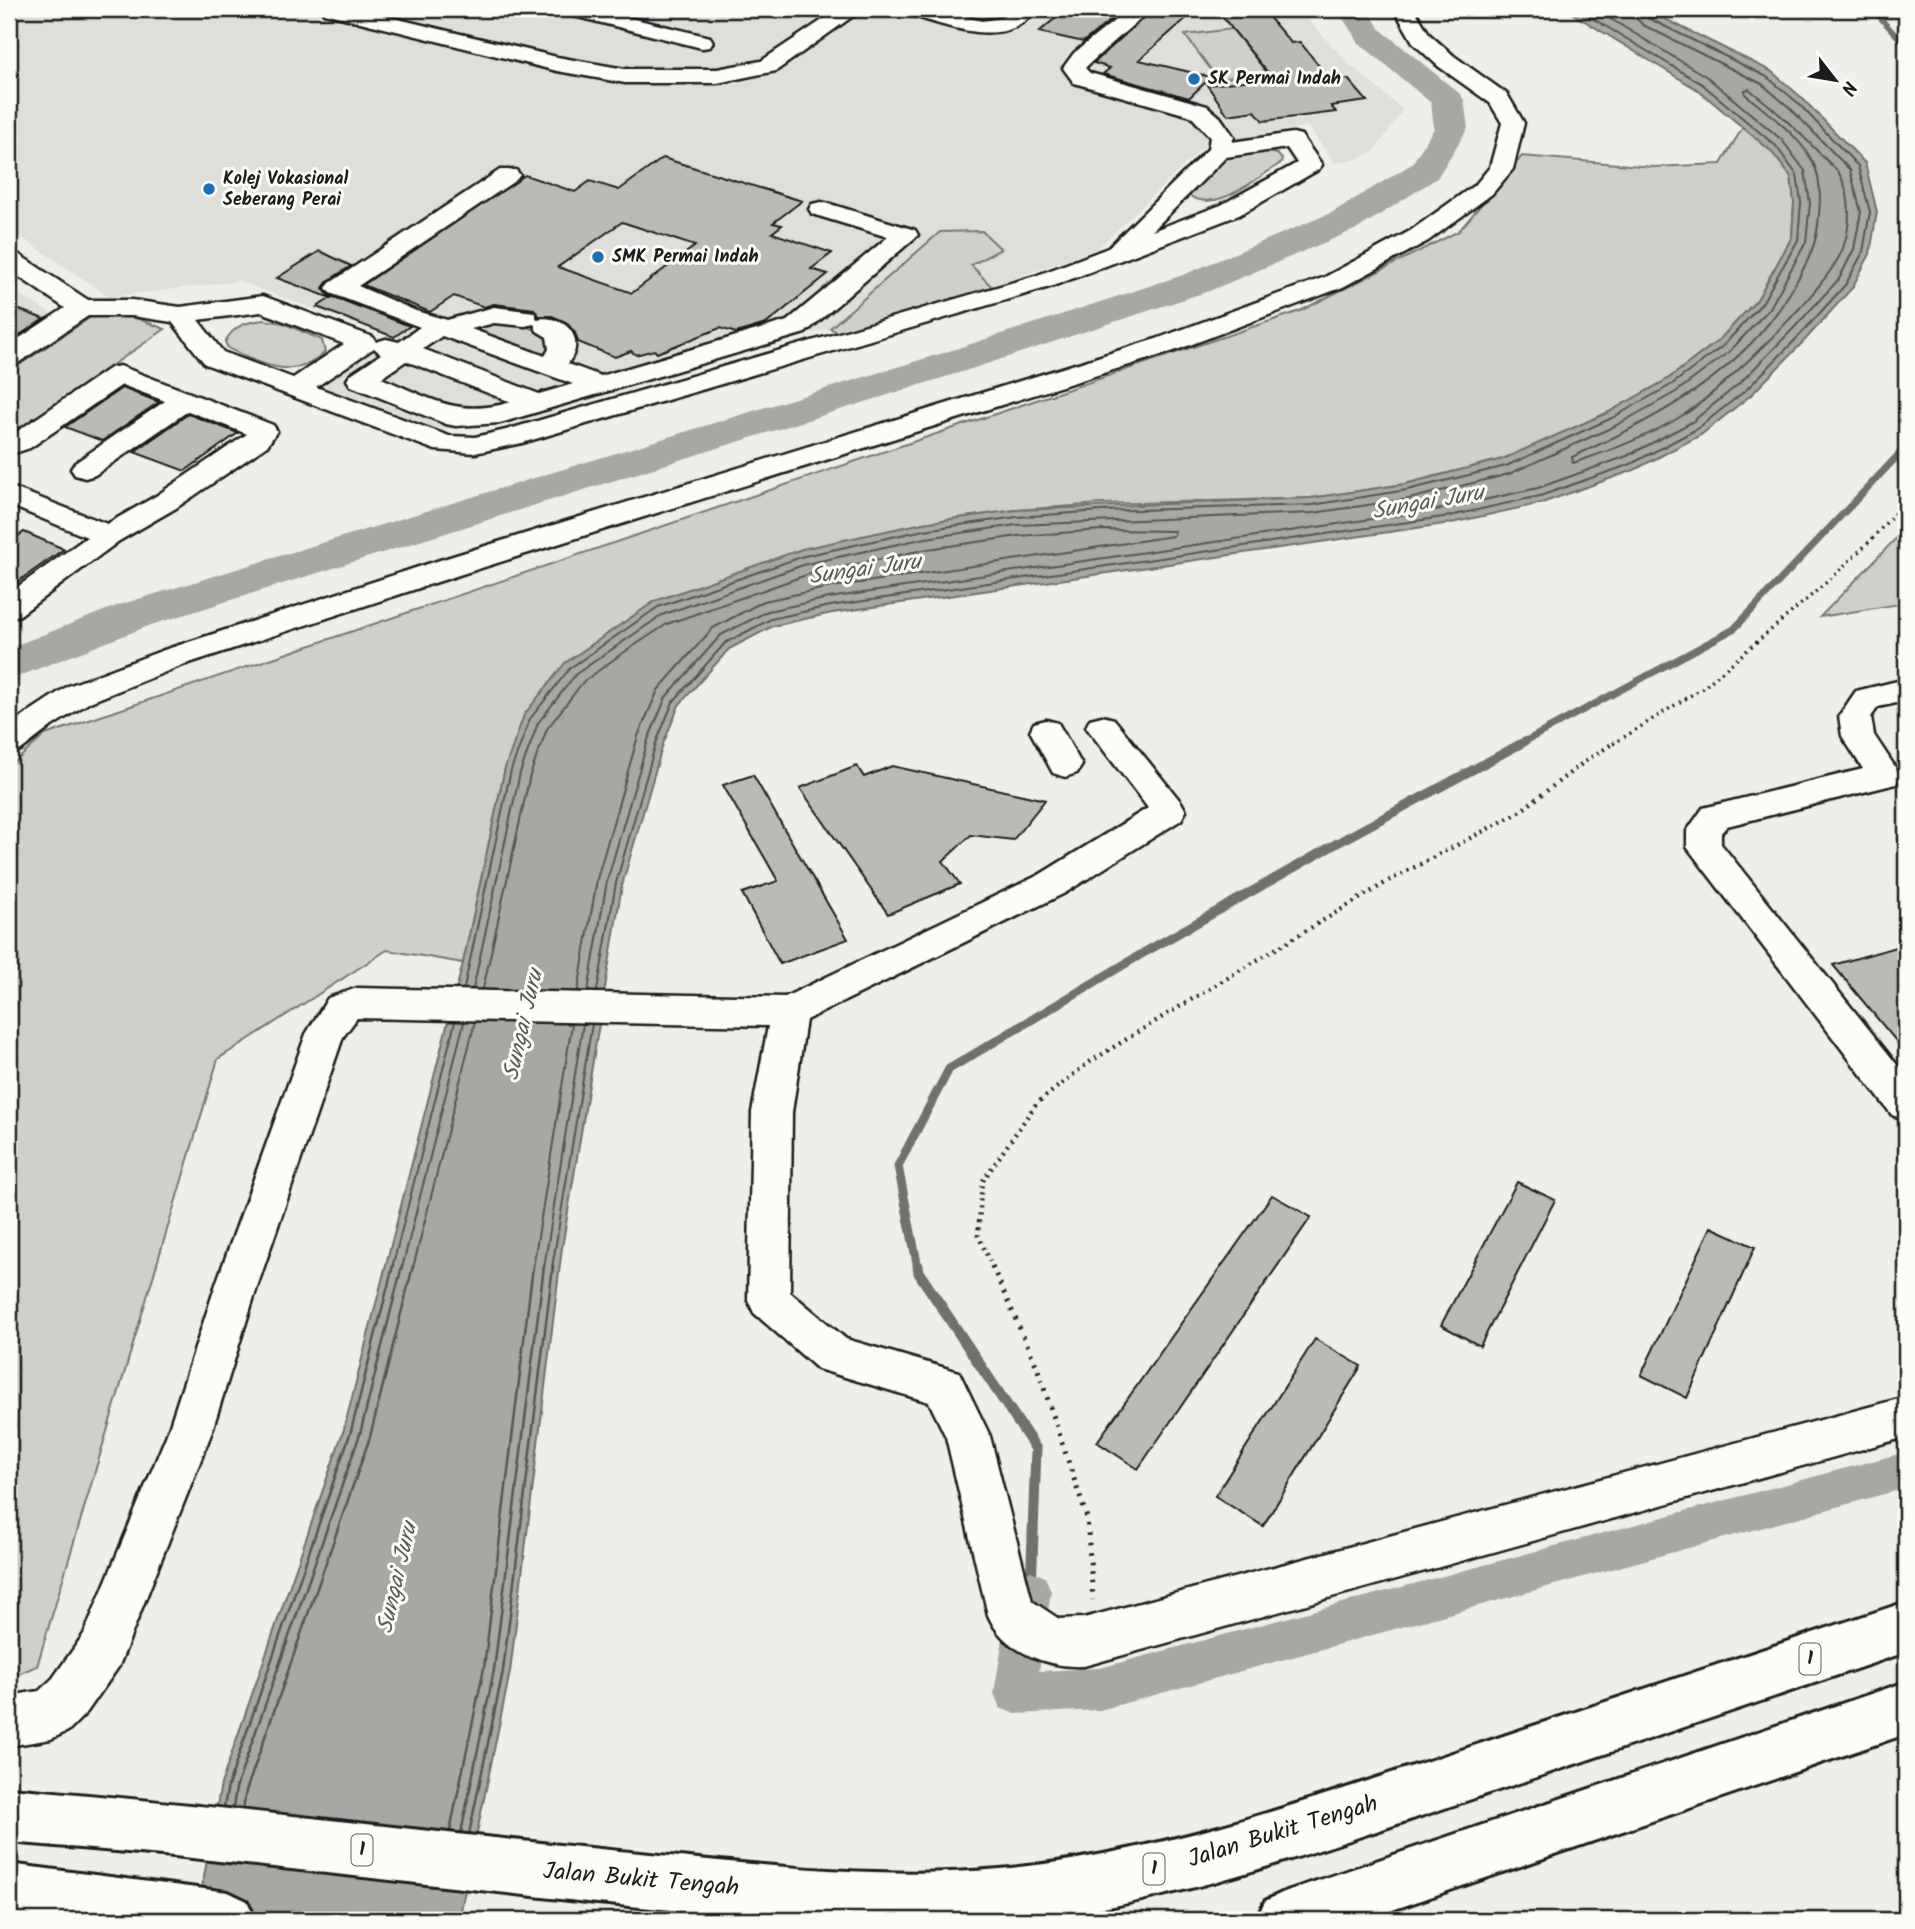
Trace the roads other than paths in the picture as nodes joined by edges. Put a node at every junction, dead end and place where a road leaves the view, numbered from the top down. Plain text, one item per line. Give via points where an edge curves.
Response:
1 (331, 9) edge
2 (437, 9) edge
3 (569, 9) edge
4 (853, 9) edge
5 (910, 9) edge
6 (1026, 9) edge
7 (1141, 9) edge
8 (1404, 9) edge
9 (621, 22) junction
10 (414, 30) junction
11 (702, 42) dead end
12 (556, 64) junction
13 (1302, 121) dead end
14 (1219, 141) junction
15 (508, 175) dead end
16 (821, 209) dead end
17 (1118, 251) junction
18 (9, 259) edge
19 (9, 287) edge
20 (72, 315) junction
21 (180, 315) junction
22 (427, 322) junction
23 (364, 343) junction
24 (404, 351) junction
25 (9, 357) edge
26 (553, 368) junction
27 (600, 385) junction
28 (298, 387) junction
29 (185, 400) junction
30 (538, 403) junction
31 (9, 447) edge
32 (85, 469) dead end
33 (13, 501) edge
34 (109, 535) junction
35 (9, 608) edge
36 (1906, 690) edge
37 (1102, 727) dead end
38 (1046, 731) dead end
39 (9, 742) edge
40 (1065, 765) dead end
41 (1895, 774) edge
42 (789, 1012) junction
43 (1906, 1104) edge
44 (1906, 1417) edge
45 (1906, 1626) edge
46 (1906, 1708) edge
47 (9, 1721) edge
48 (9, 1815) edge
49 (9, 1891) edge
50 (228, 1920) edge
51 (1284, 1920) edge

1 - 10 street
2 - 10 street via 433,19
3 - 9 street
4 - 12 street via 768,66 717,76 625,76
5 - 6 street via 982,27 1007,24
7 - 14 street via 1082,58 1074,68 1077,74 1199,111
8 - 39 street via 1423,39 1499,99 1513,123 1501,169 1484,189 1419,236 1374,261 1334,282 1165,345 172,658 79,694
9 - 11 street
9 - 12 street
10 - 12 street
13 - 14 street
14 - 17 street
14 - 17 street via 1293,140 1310,165 1230,209
15 - 22 street via 339,288
16 - 27 street via 905,235 796,327
17 - 28 street via 1044,281 475,445 445,444
18 - 20 street
19 - 20 street
20 - 21 street via 132,308
20 - 25 street
21 - 23 street via 263,304
21 - 28 street via 214,358
22 - 24 street
22 - 26 street
22 - 26 street via 499,313 535,321 560,333 562,349
23 - 24 street
23 - 28 street
24 - 30 street
24 - 30 street via 361,380 456,418 490,417
26 - 27 street
27 - 30 street
29 - 31 street via 120,374
29 - 32 street
29 - 34 street via 263,431 257,440 166,502
33 - 34 street
34 - 35 street
36 - 41 street via 1867,699 1855,716 1858,736
37 - 42 street via 1169,811 1052,884
38 - 40 street
41 - 43 street via 1715,817 1704,831 1704,847
42 - 44 street via 772,1112 769,1300 833,1355 944,1386 968,1436 1025,1625 1059,1643 1084,1642
42 - 47 street via 357,1003 341,1008 331,1020 188,1434 102,1649 51,1714
45 - 48 highway, Jalan Bukit Tengah / 1 via 1267,1841 1092,1885 1002,1896 923,1901 843,1898 571,1874 154,1825
46 - 51 highway
49 - 50 highway

